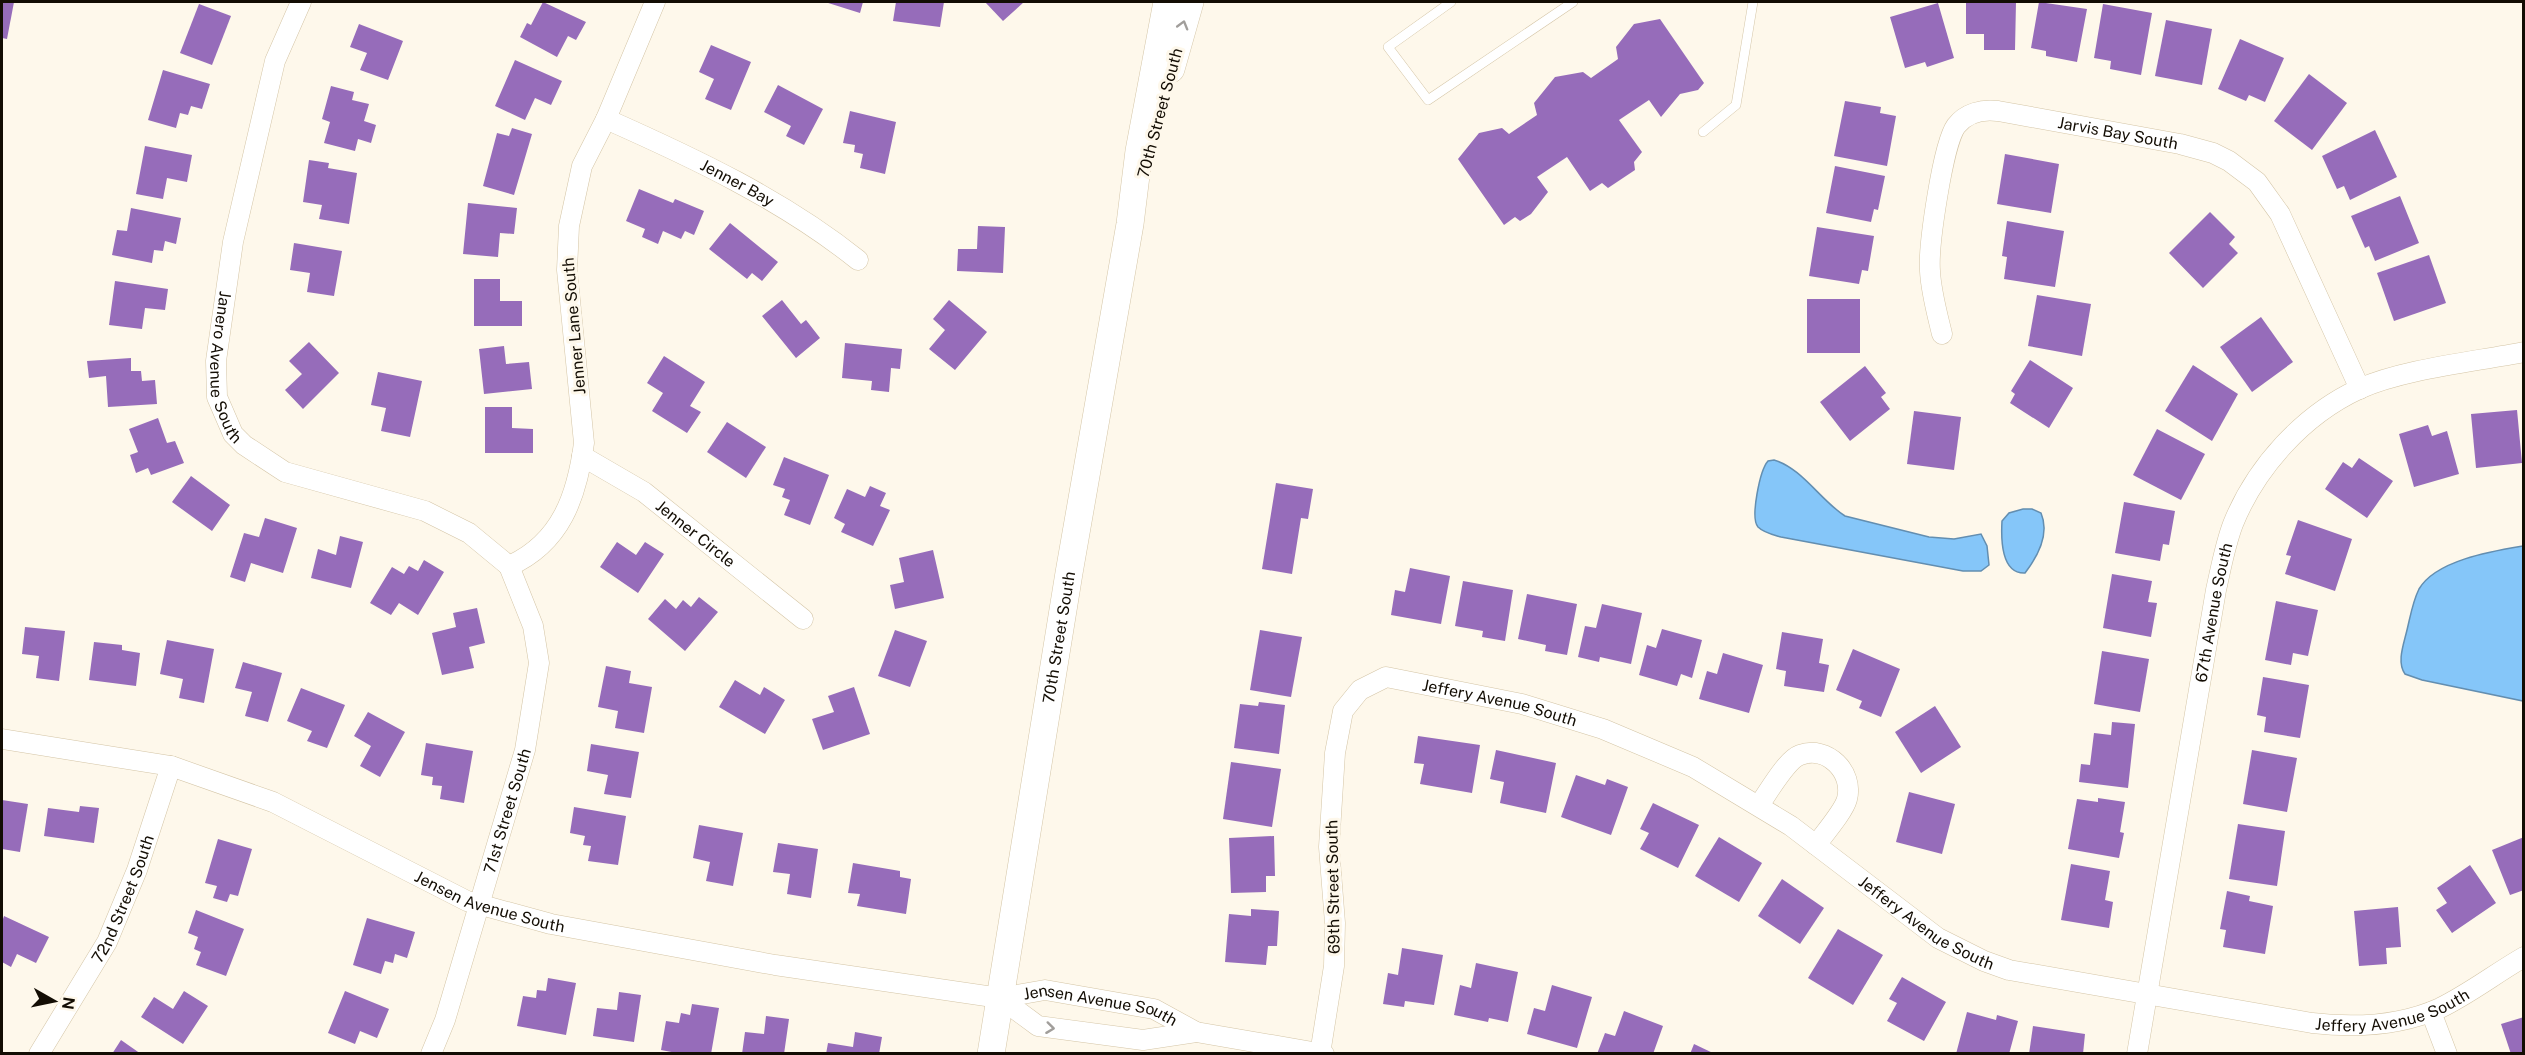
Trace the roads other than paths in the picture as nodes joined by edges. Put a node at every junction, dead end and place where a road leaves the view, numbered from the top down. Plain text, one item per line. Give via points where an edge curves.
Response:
1 (301, 2) edge
2 (655, 2) edge
3 (1167, 2) edge
4 (1190, 2) edge
5 (1451, 2) edge
6 (1573, 2) edge
7 (1753, 2) edge
8 (606, 119) junction
9 (1703, 132) dead end
10 (1130, 224) junction
11 (858, 260) dead end
12 (1942, 334) dead end
13 (2523, 352) edge
14 (2360, 389) junction
15 (582, 456) junction
16 (509, 566) junction
17 (803, 619) dead end
18 (1360, 690) joint
19 (2, 739) edge
20 (171, 766) junction
21 (1759, 805) junction
22 (1816, 845) junction
23 (478, 904) junction
24 (2523, 957) edge
25 (2147, 996) junction
26 (1000, 998) junction
27 (2431, 1012) junction
28 (1196, 1032) junction
29 (39, 1053) edge
30 (431, 1053) edge
31 (991, 1053) edge
32 (1321, 1053) edge
33 (2137, 1053) edge
34 (2447, 1053) edge

1 - 16 street, Janero Avenue South via 275,61 233,242 216,361 217,397 233,434 285,472 425,511 469,533
2 - 8 street, Jenner Lane South
3 - 10 main road, 70th Street South via 1139,150
10 -> 4 main road, 70th Street South
5 - 6 lane via 1388,47 1428,100
7 - 9 lane via 1736,105
8 - 11 street, Jenner Bay via 708,165 833,240
8 - 15 street, Jenner Lane South via 582,166 569,226 567,270 577,354
10 - 26 main road, 70th Street South
12 - 14 street, Jarvis Bay South via 1929,261 1946,152 1962,120 1976,112 1998,111 2196,147 2244,171 2264,190 2280,214
13 - 14 street, 67th Avenue South via 2415,373
14 - 25 street, 67th Avenue South via 2328,408 2287,441 2255,480 2232,526 2214,600
15 - 16 street, Jenner Lane South via 563,521 530,557
15 - 17 street, Jenner Circle via 644,492
16 - 23 street, 71st Street South via 533,626 539,663 525,750
18 - 21 street, Jeffery Avenue South via 1386,677 1522,704 1613,733 1693,767
18 - 32 street, 69th Street South via 1343,711 1335,753 1329,847 1334,966
19 - 20 street, Jensen Avenue South
20 - 23 street, Jensen Avenue South via 273,802
20 - 29 street, 72nd Street South via 107,942
21 - 22 street, Jeffery Avenue South
21 - 22 street via 1799,755 1816,753 1836,761 1847,776 1847,800
22 - 25 street, Jeffery Avenue South via 1912,921 1960,950 2009,970
23 - 26 street, Jensen Avenue South via 551,924 775,965
23 - 30 street, 71st Street South via 445,1020
24 - 27 street, Jeffery Avenue South
25 - 27 street, Jeffery Avenue South via 2337,1026 2380,1024
25 - 33 street, 67th Avenue South
26 - 28 street, Jensen Avenue South via 1045,990 1154,1009
26 -> 28 street, Jensen Avenue South via 1038,1026 1143,1040
26 - 31 main road, 70th Street South
27 - 34 street
28 - 32 street, Jensen Avenue South

